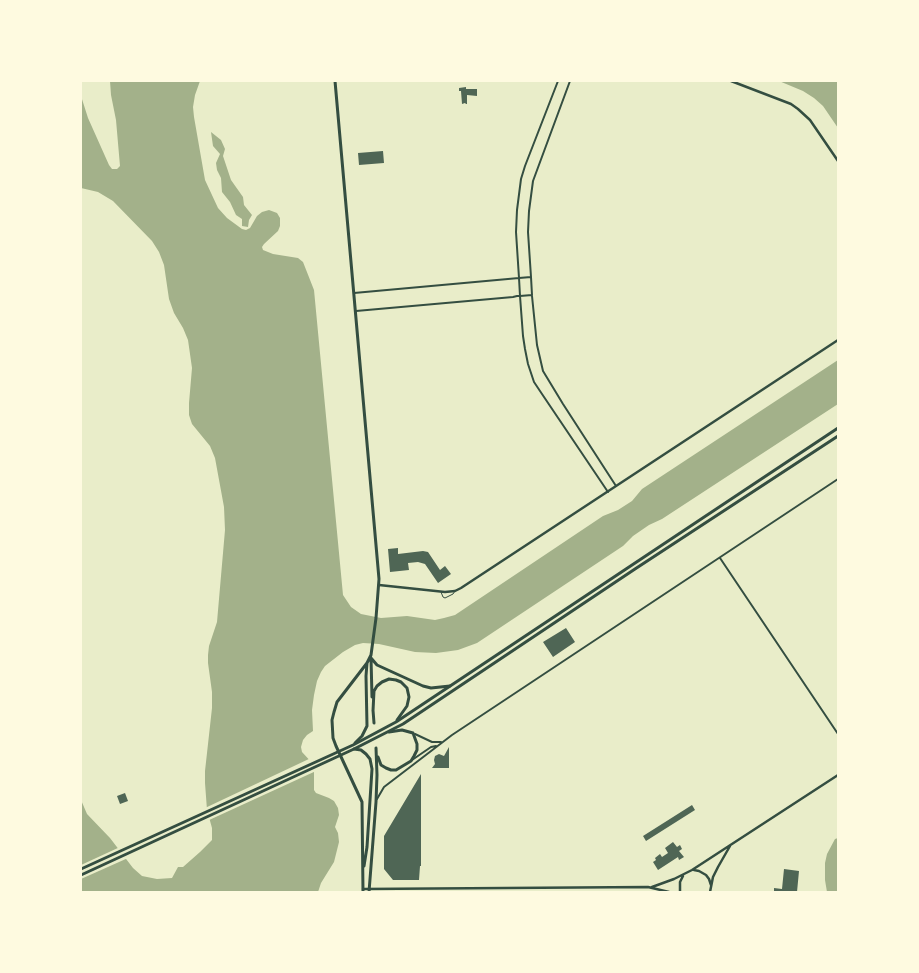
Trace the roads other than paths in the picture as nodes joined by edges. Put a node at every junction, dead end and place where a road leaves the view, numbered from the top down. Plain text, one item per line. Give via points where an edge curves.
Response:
1 (335, 81) edge
2 (558, 81) edge
3 (570, 81) edge
4 (731, 81) edge
5 (838, 161) edge
6 (531, 277) junction
7 (519, 278) junction
8 (354, 293) junction
9 (532, 295) junction
10 (520, 296) junction
11 (356, 311) junction
12 (838, 340) edge
13 (838, 428) edge
14 (838, 436) edge
15 (838, 479) edge
16 (616, 486) junction
17 (608, 492) junction
18 (720, 558) junction
19 (379, 585) junction
20 (441, 591) junction
21 (455, 591) junction
22 (371, 655) junction
23 (367, 663) junction
24 (450, 686) junction
25 (373, 711) junction
26 (396, 722) junction
27 (374, 723) dead end
28 (386, 733) junction
29 (413, 734) junction
30 (838, 734) edge
31 (442, 742) junction
32 (438, 745) junction
33 (354, 747) junction
34 (376, 748) dead end
35 (348, 750) junction
36 (376, 754) junction
37 (411, 761) junction
38 (838, 774) edge
39 (376, 802) junction
40 (731, 845) junction
41 (81, 869) edge
42 (692, 870) junction
43 (363, 873) junction
44 (81, 875) edge
45 (684, 875) junction
46 (711, 886) junction
47 (651, 887) junction
48 (363, 890) edge
49 (369, 890) edge
50 (669, 892) edge
51 (680, 892) edge
52 (710, 892) edge

1 - 8 main road
2 - 7 street via 520,186 516,232
3 - 6 street via 533,181 528,232
4 - 5 street via 798,109 810,120
6 - 7 street
6 - 9 street
7 - 8 street
7 - 10 street
8 - 11 main road
9 - 10 street
9 - 16 street via 536,345 543,370
10 - 11 street
10 - 17 street via 524,349 534,382
11 - 19 main road
12 - 16 street
13 - 24 main road
14 - 28 main road
15 - 18 street
16 - 17 street
17 - 21 street
18 - 30 street
18 - 31 street
19 - 20 street
19 - 22 main road
20 - 21 street
20 - 21 lane via 442,597 446,598
22 - 23 main road
22 - 24 main road via 377,665 424,686
22 - 25 main road
23 - 33 main road via 367,726
23 - 43 main road via 337,702 332,730 362,802
24 - 26 main road
25 - 26 main road via 377,686 389,680 401,682 407,688 408,701
25 - 27 main road
26 - 33 main road
28 - 29 main road via 402,730
28 - 33 main road
29 - 31 street via 432,742
29 - 37 main road via 417,750
31 - 32 street
32 - 37 street
32 - 39 street via 384,787
33 - 35 main road
33 - 43 main road via 366,754 372,769
34 - 36 main road
35 - 41 main road
35 - 44 main road
36 - 37 main road via 382,765 391,770
36 - 39 main road
38 - 40 street
39 - 49 main road
40 - 42 street
40 - 46 street
42 - 45 street
42 - 46 street via 706,875
43 - 48 main road
45 - 47 street
45 - 51 street
46 - 52 street
47 - 49 street
47 - 50 street
48 - 49 street

